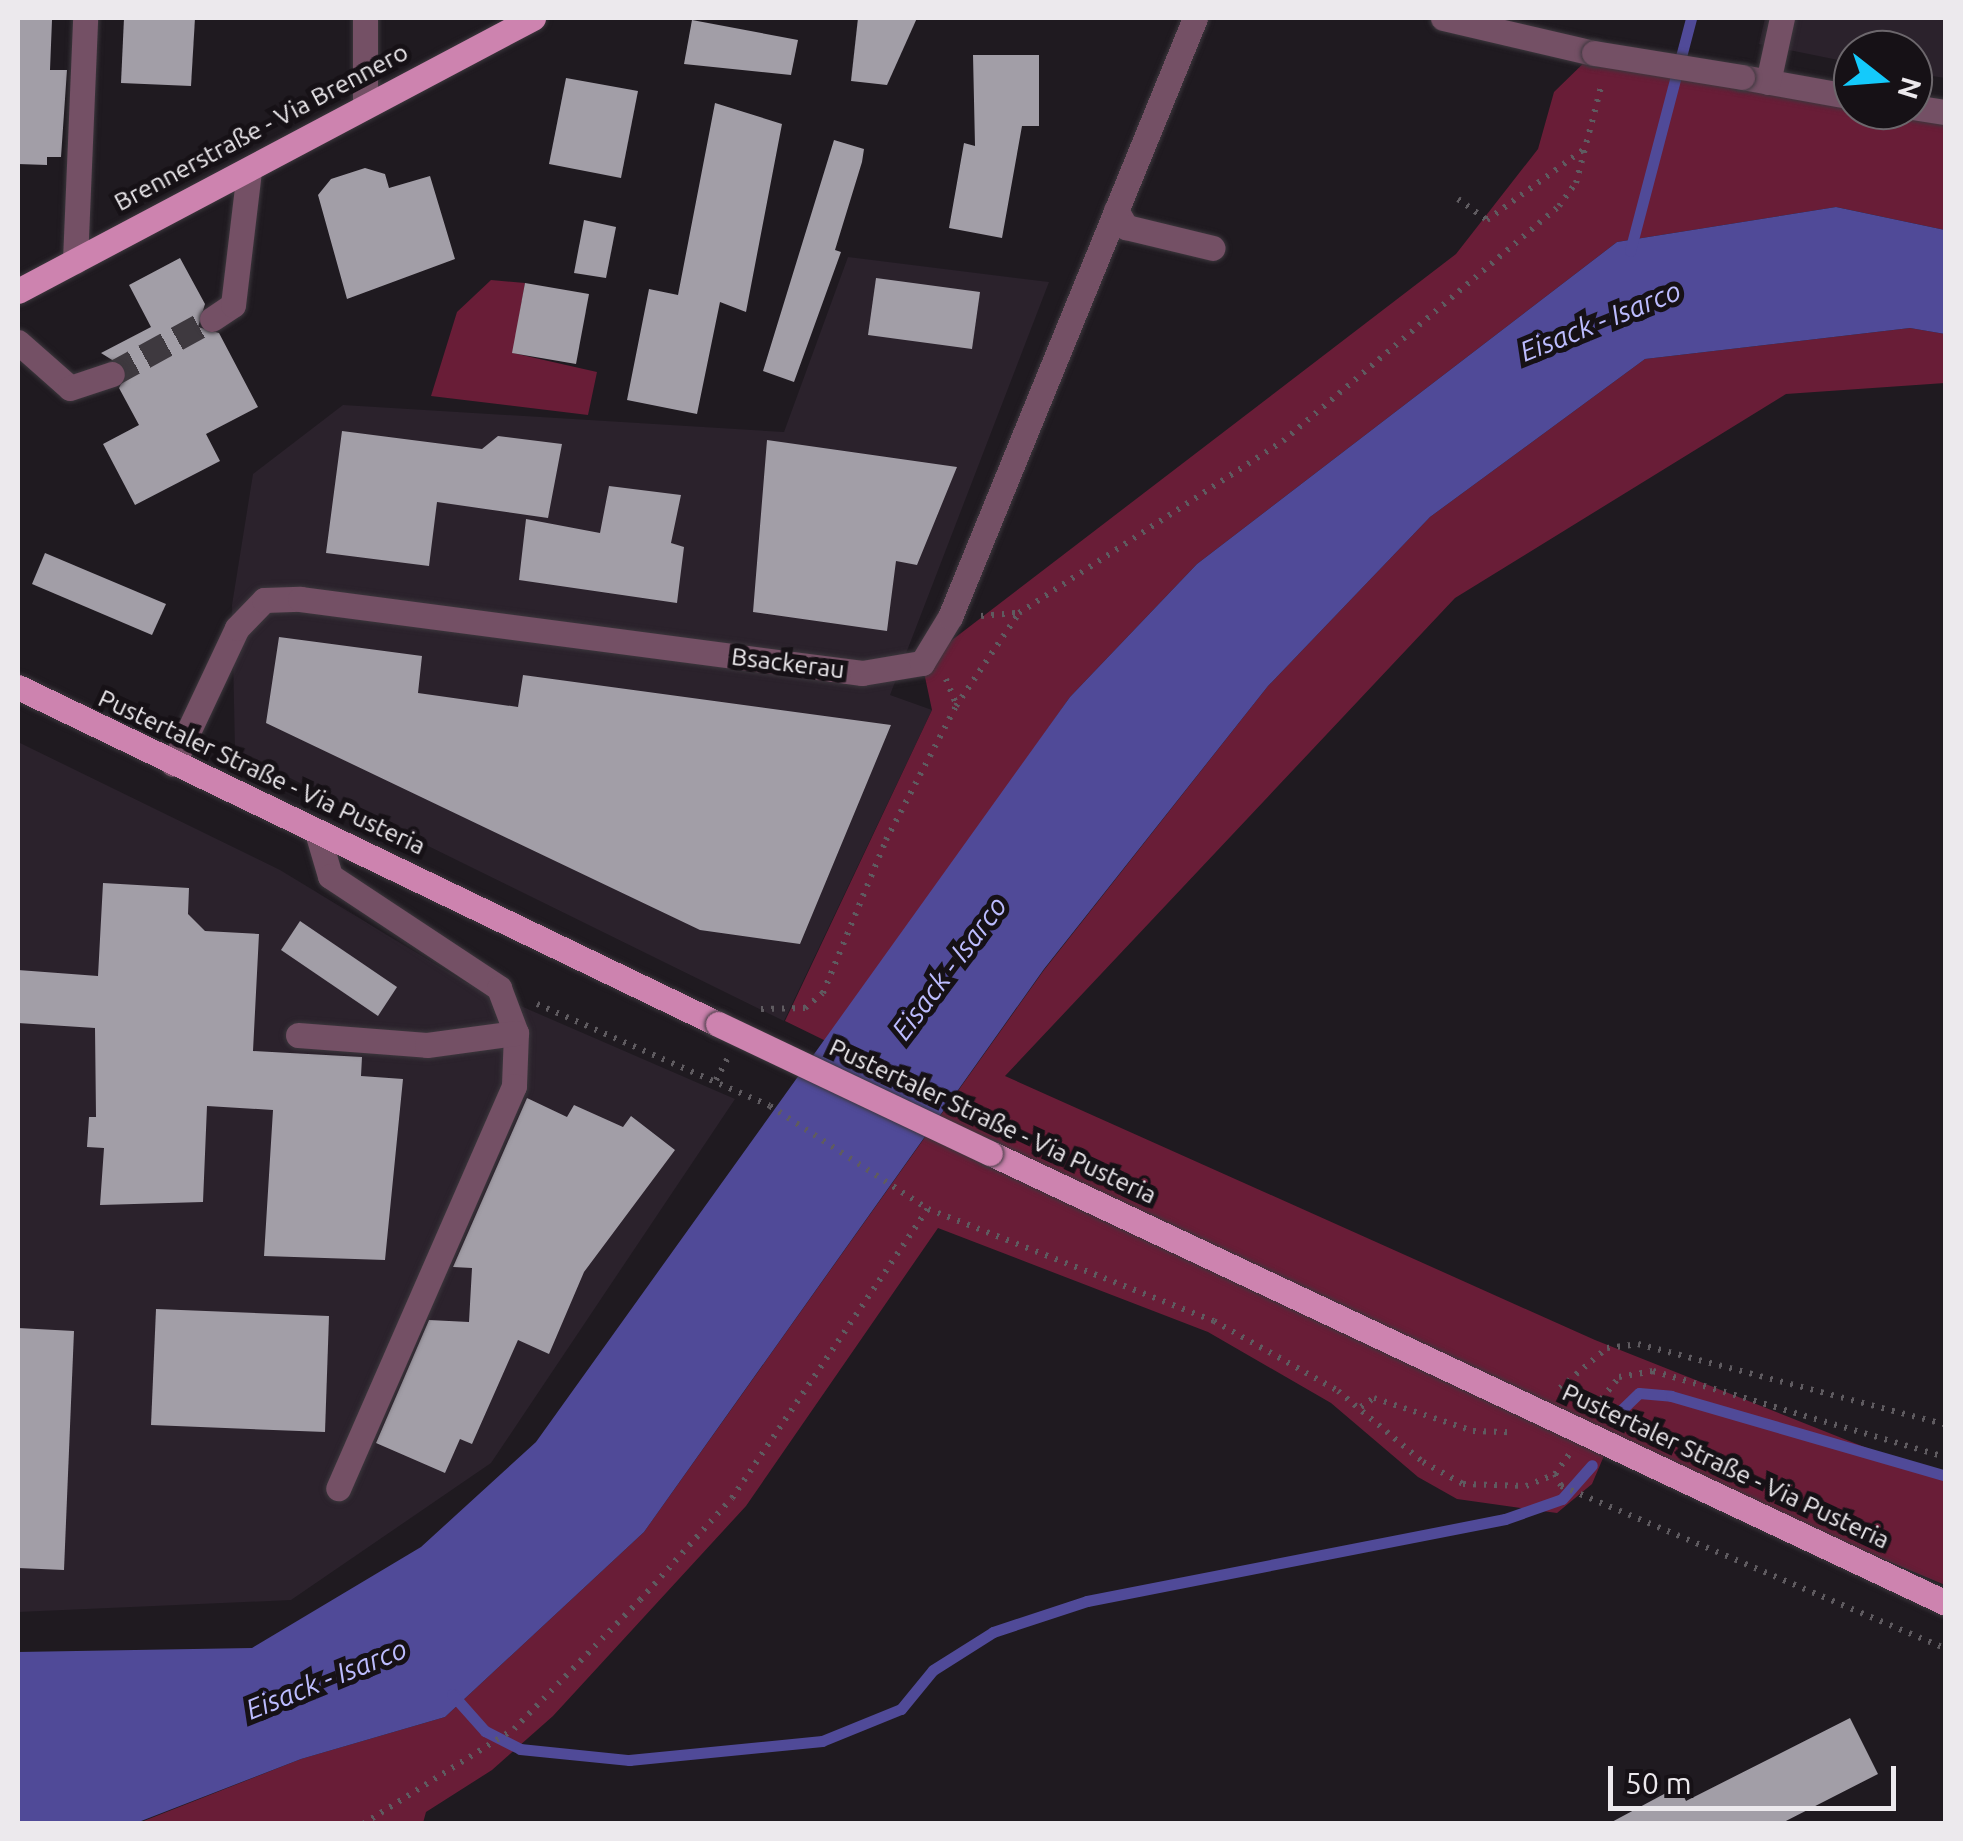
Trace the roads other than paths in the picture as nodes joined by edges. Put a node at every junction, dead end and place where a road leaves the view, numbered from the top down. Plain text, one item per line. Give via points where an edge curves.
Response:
1 (86, 18) edge
2 (364, 18) edge
3 (533, 18) edge
4 (1195, 18) edge
5 (1443, 18) edge
6 (1782, 18) edge
7 (1768, 82) junction
8 (1833, 93) edge
9 (364, 105) junction
10 (248, 170) junction
11 (1116, 210) junction
12 (1212, 248) dead end
13 (74, 261) junction
14 (18, 292) edge
15 (212, 319) tunnel mouth
16 (18, 342) edge
17 (112, 374) tunnel mouth
18 (18, 688) edge
19 (173, 764) junction
20 (317, 832) junction
21 (516, 1032) junction
22 (298, 1035) dead end
23 (338, 1488) dead end
24 (1946, 1603) edge

1 - 13 street
2 - 9 street
3 - 9 main road, Brennerstraße - Via Brennero
4 - 11 street, Bsackerau
5 - 7 street, bridge via 1600,63
6 - 7 street
7 - 8 street
9 - 10 main road, Brennerstraße - Via Brennero
10 - 13 main road, Brennerstraße - Via Brennero
10 - 15 street via 233,305
11 - 12 street via 1126,226
11 - 19 street, Bsackerau via 950,617 922,663 862,673 300,598 264,600 237,628
13 - 14 main road, Brennerstraße - Via Brennero
16 - 17 street via 70,388
18 - 19 main road, Pustertaler Straße - Via Pusteria
19 - 20 main road, Pustertaler Straße - Via Pusteria
20 - 21 street via 330,876 499,988
20 - 24 main road, Pustertaler Straße - Via Pusteria, bridge
21 - 22 street via 427,1045
21 - 23 street via 514,1086

